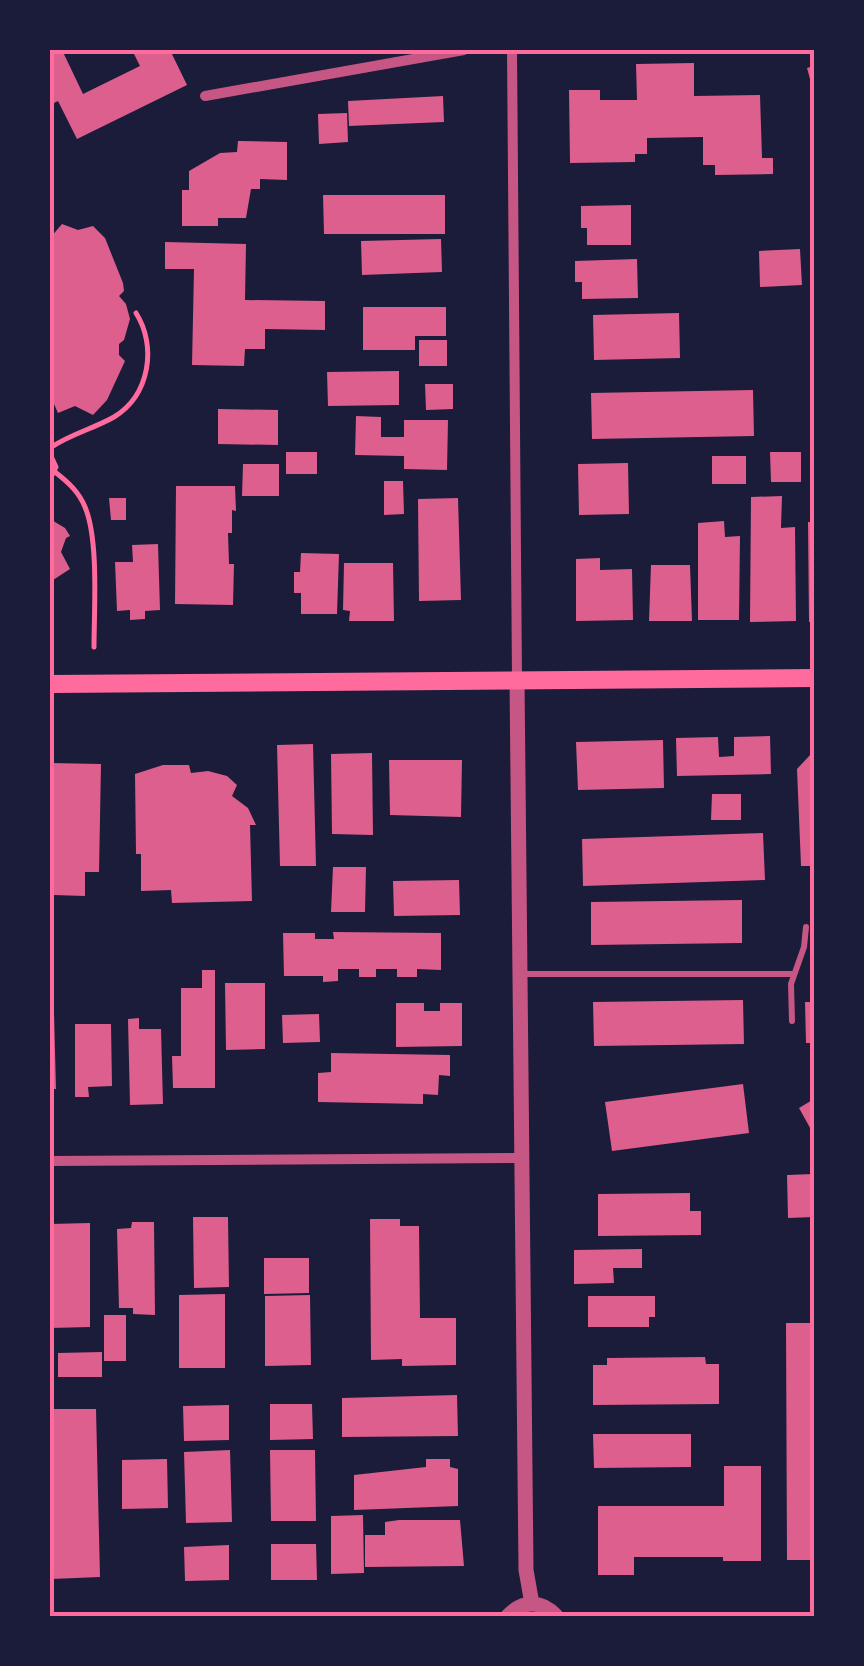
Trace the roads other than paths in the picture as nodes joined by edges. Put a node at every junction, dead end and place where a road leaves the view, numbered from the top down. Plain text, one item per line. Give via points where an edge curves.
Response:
1 (464, 50) edge
2 (512, 50) edge
3 (205, 96) dead end
4 (814, 678) edge
5 (517, 679) junction
6 (50, 684) edge
7 (806, 927) dead end
8 (520, 974) junction
9 (793, 974) junction
10 (792, 1021) dead end
11 (520, 1158) junction
12 (50, 1162) edge
13 (532, 1604) junction
14 (508, 1616) edge
15 (556, 1616) edge

1 - 3 street
2 - 5 street
4 - 5 main road
5 - 6 main road
5 - 8 street
7 - 9 lane
8 - 9 lane
8 - 11 street
9 - 10 lane
11 - 12 street
11 - 13 street via 526,1570
13 - 14 street
13 - 15 street

